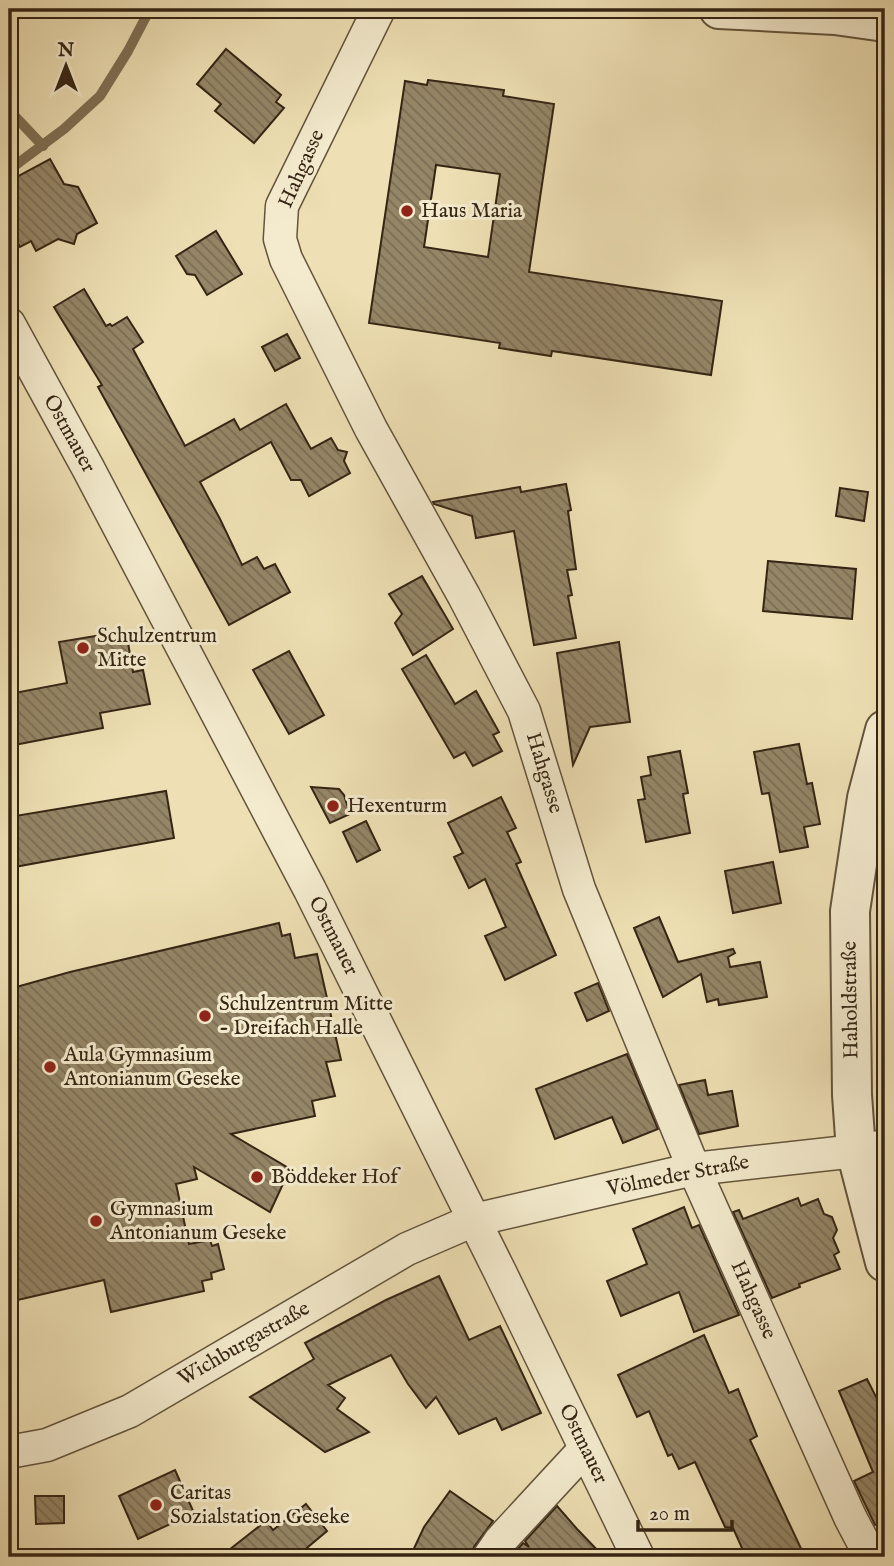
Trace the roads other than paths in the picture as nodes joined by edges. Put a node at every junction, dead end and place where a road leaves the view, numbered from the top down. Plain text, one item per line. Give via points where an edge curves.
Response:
1 (379, 9) edge
2 (719, 9) edge
3 (885, 22) edge
4 (9, 324) edge
5 (885, 736) edge
6 (871, 1148) edge
7 (694, 1169) junction
8 (474, 1220) junction
9 (885, 1262) edge
10 (585, 1449) junction
11 (9, 1452) edge
12 (489, 1557) edge
13 (638, 1557) edge
14 (871, 1557) edge

1 - 7 street, Hahgasse via 282,206 280,239 371,429 524,711 579,889
2 - 3 street
4 - 8 street, Ostmauer via 310,890
5 - 6 street, Haholdstraße via 867,798 850,911 852,1096
6 - 7 street, Völmeder Straße
6 - 9 street, Haholdstraße
7 - 8 street, Völmeder Straße
7 - 14 street, Hahgasse
8 - 10 street, Ostmauer
8 - 11 street, Wichburgastraße via 407,1249 130,1411 47,1446
10 - 12 street
10 - 13 street, Ostmauer

